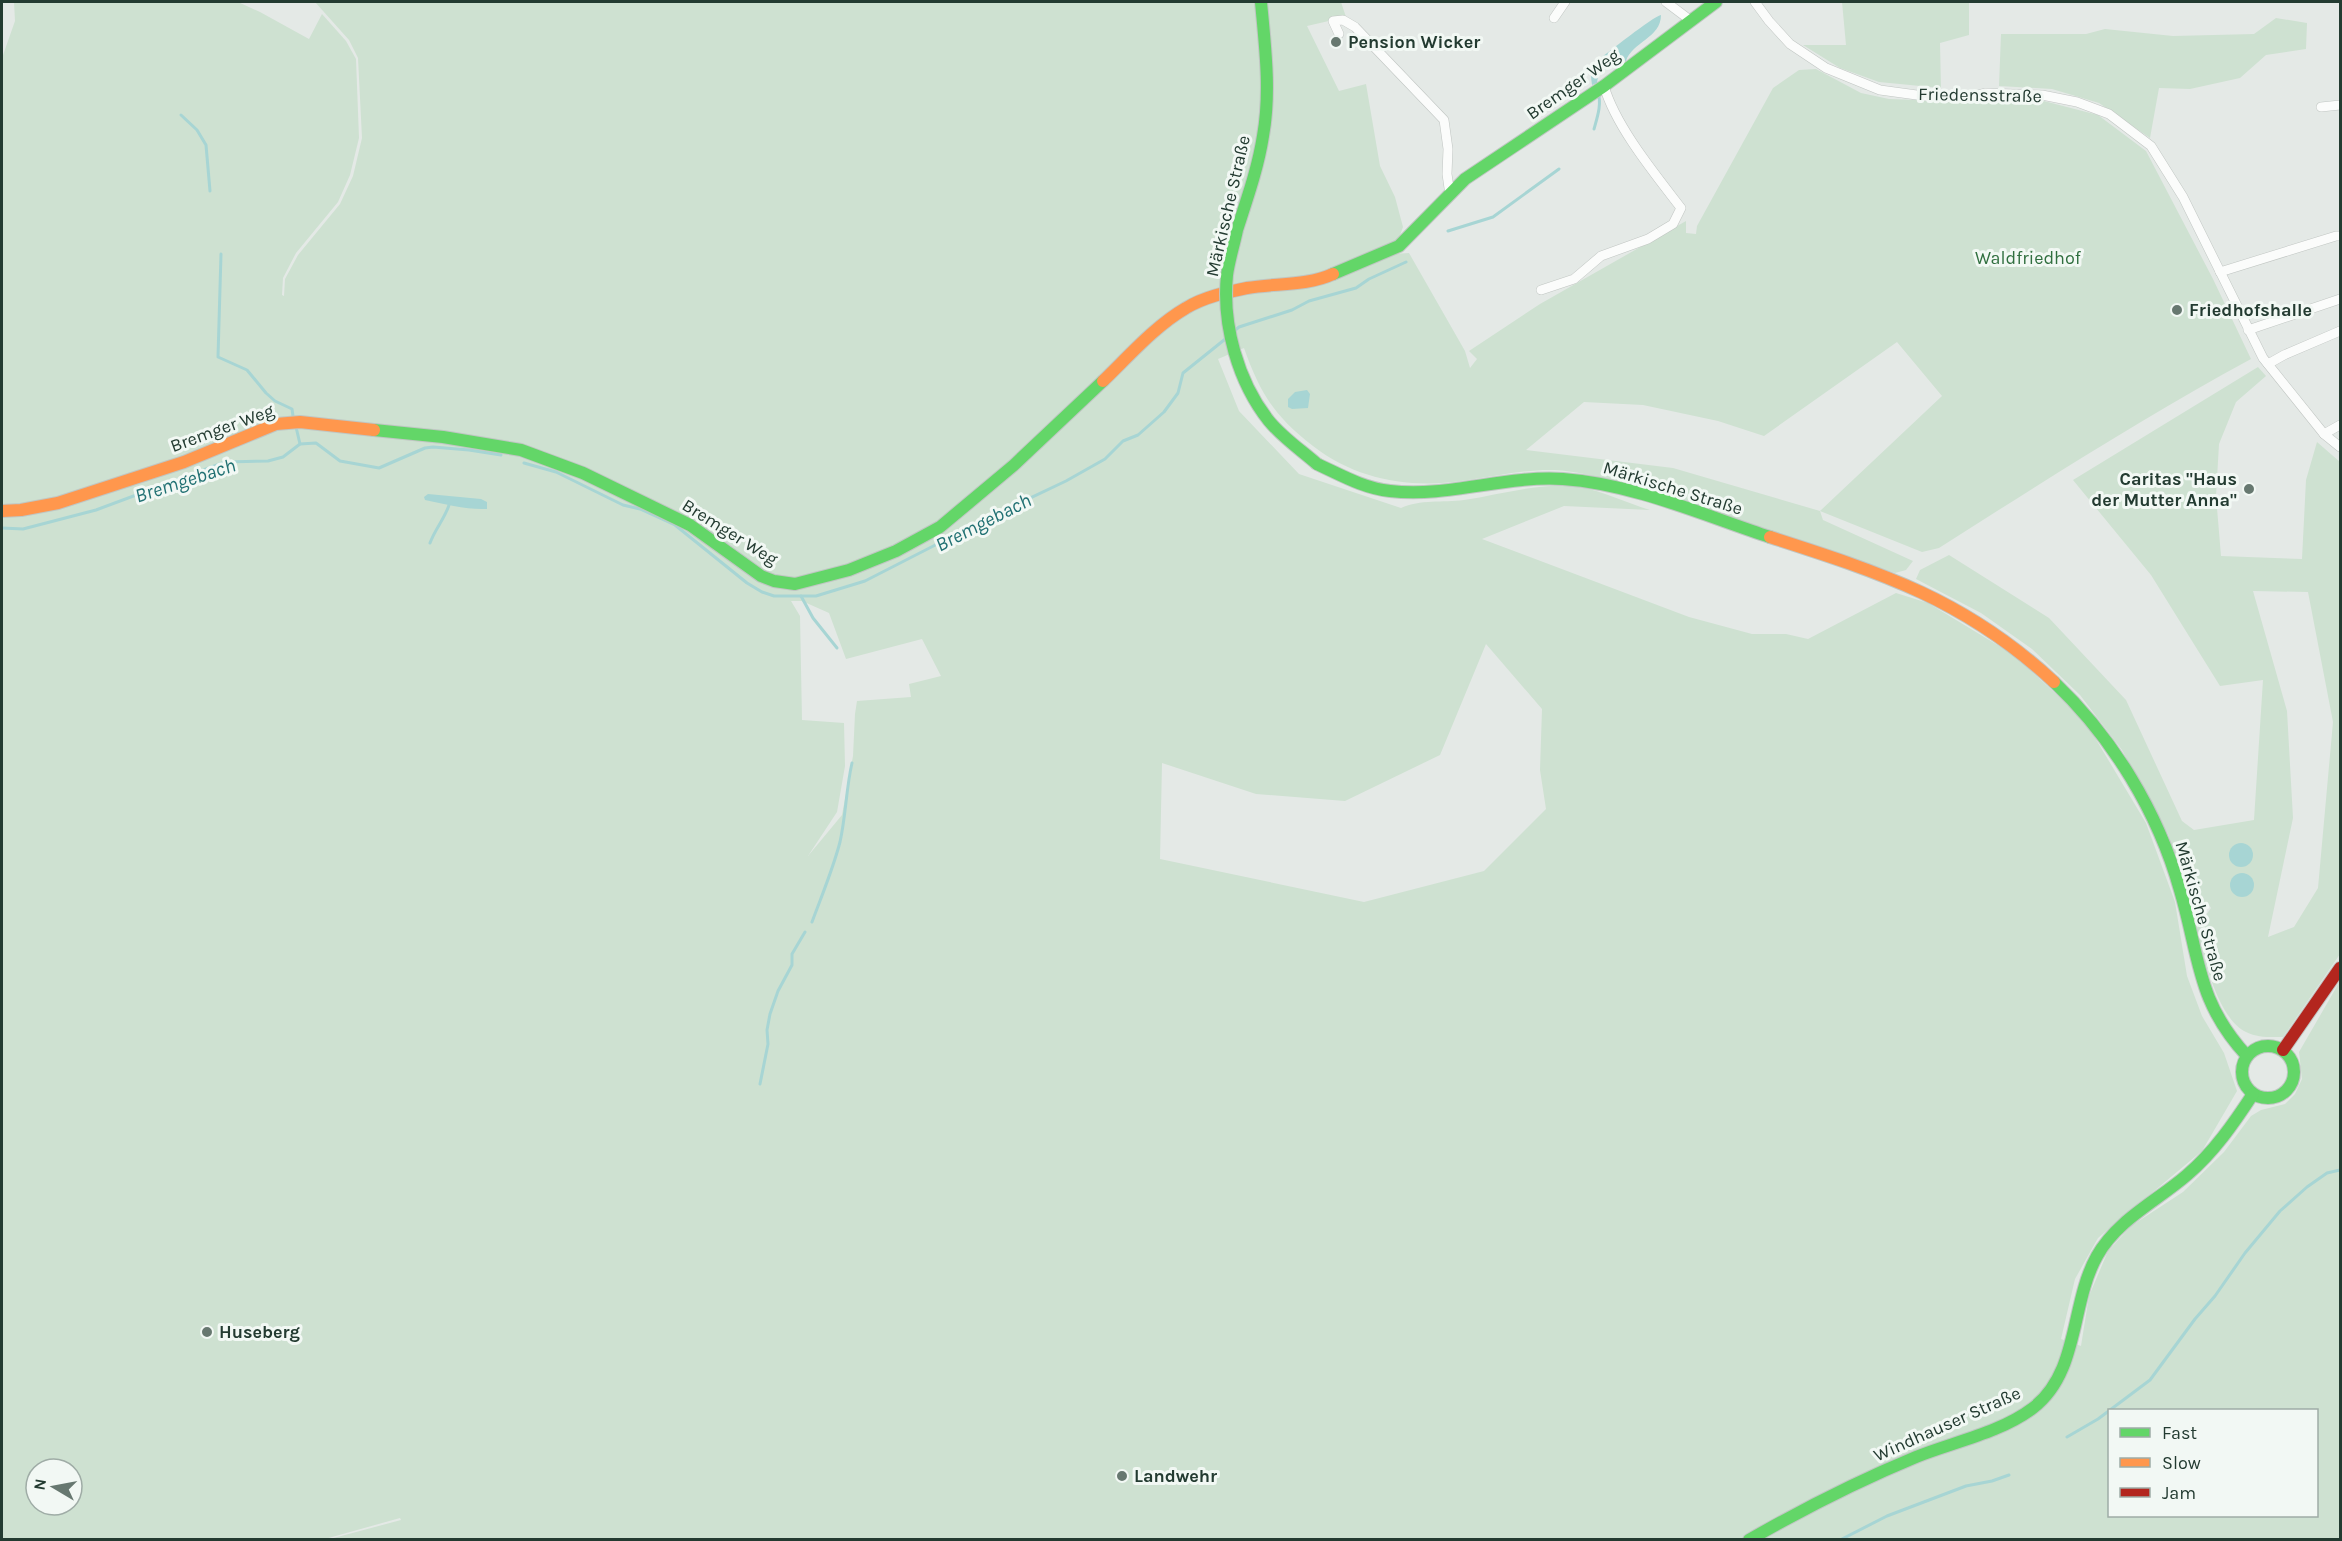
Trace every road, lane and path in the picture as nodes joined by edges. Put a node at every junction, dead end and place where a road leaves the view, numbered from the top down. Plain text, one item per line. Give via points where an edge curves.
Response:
1 (1261, 2) edge
2 (1565, 2) edge
3 (1666, 2) edge
4 (1716, 2) edge
5 (1755, 2) edge
6 (1554, 18) dead end
7 (1690, 20) junction
8 (1339, 34) dead end
9 (1598, 89) junction
10 (2340, 105) edge
11 (2321, 107) dead end
12 (1450, 195) junction
13 (2340, 236) edge
14 (2220, 272) junction
15 (1541, 290) dead end
16 (2340, 299) edge
17 (2248, 330) junction
18 (2340, 331) edge
19 (2268, 364) junction
20 (2340, 425) edge
21 (2324, 434) junction
22 (2340, 447) edge
23 (2, 511) edge
24 (2340, 968) edge
25 (2283, 1050) junction
26 (2247, 1056) junction
27 (2253, 1094) junction
28 (1749, 1539) edge

1 - 26 main road, Märkische Straße, bridge via 1267,100 1261,152 1227,276 1227,303 1231,337 1248,387 1284,437 1317,464 1361,485 1408,493 1442,493 1534,478 1591,482 1896,580 1974,619 2056,684 2089,717 2123,764 2154,819 2168,855 2209,1005 2223,1030
2 - 6 street
3 - 7 street
4 - 7 main road, Bremger Weg
5 - 14 street, Friedensstraße via 1790,44 1826,68 1880,90 1966,98 1985,93 2042,95 2109,114 2151,146 2183,197
7 - 9 main road, Bremger Weg
8 - 12 street via 1333,21 1343,20 1355,27 1444,120
9 - 12 main road, Bremger Weg via 1465,179
9 - 15 street via 1681,208 1673,224 1648,239 1600,256 1574,279
10 - 11 street
12 - 23 main road, Bremger Weg via 1400,246 1354,266 1322,279 1249,288 1187,307 1165,322 1014,465 940,527 849,570 795,584 760,576 690,525 583,473 521,450 444,437 300,422 276,424 184,462 86,494
13 - 14 street
14 - 17 street, Friedensstraße
16 - 17 street
17 - 19 street, Friedensstraße
18 - 19 street
19 - 21 street, Friedensstraße
20 - 21 street
21 - 22 street, Friedensstraße
24 - 25 main road
25 - 26 main road via 2264,1046
25 - 27 main road via 2294,1066 2291,1085 2278,1097
26 - 27 main road via 2243,1080
27 - 28 main road, Windhauser Straße via 2229,1132 2209,1154 2123,1225 2098,1254 2089,1271 2063,1367 2045,1397 2002,1424 1922,1454 1811,1504

